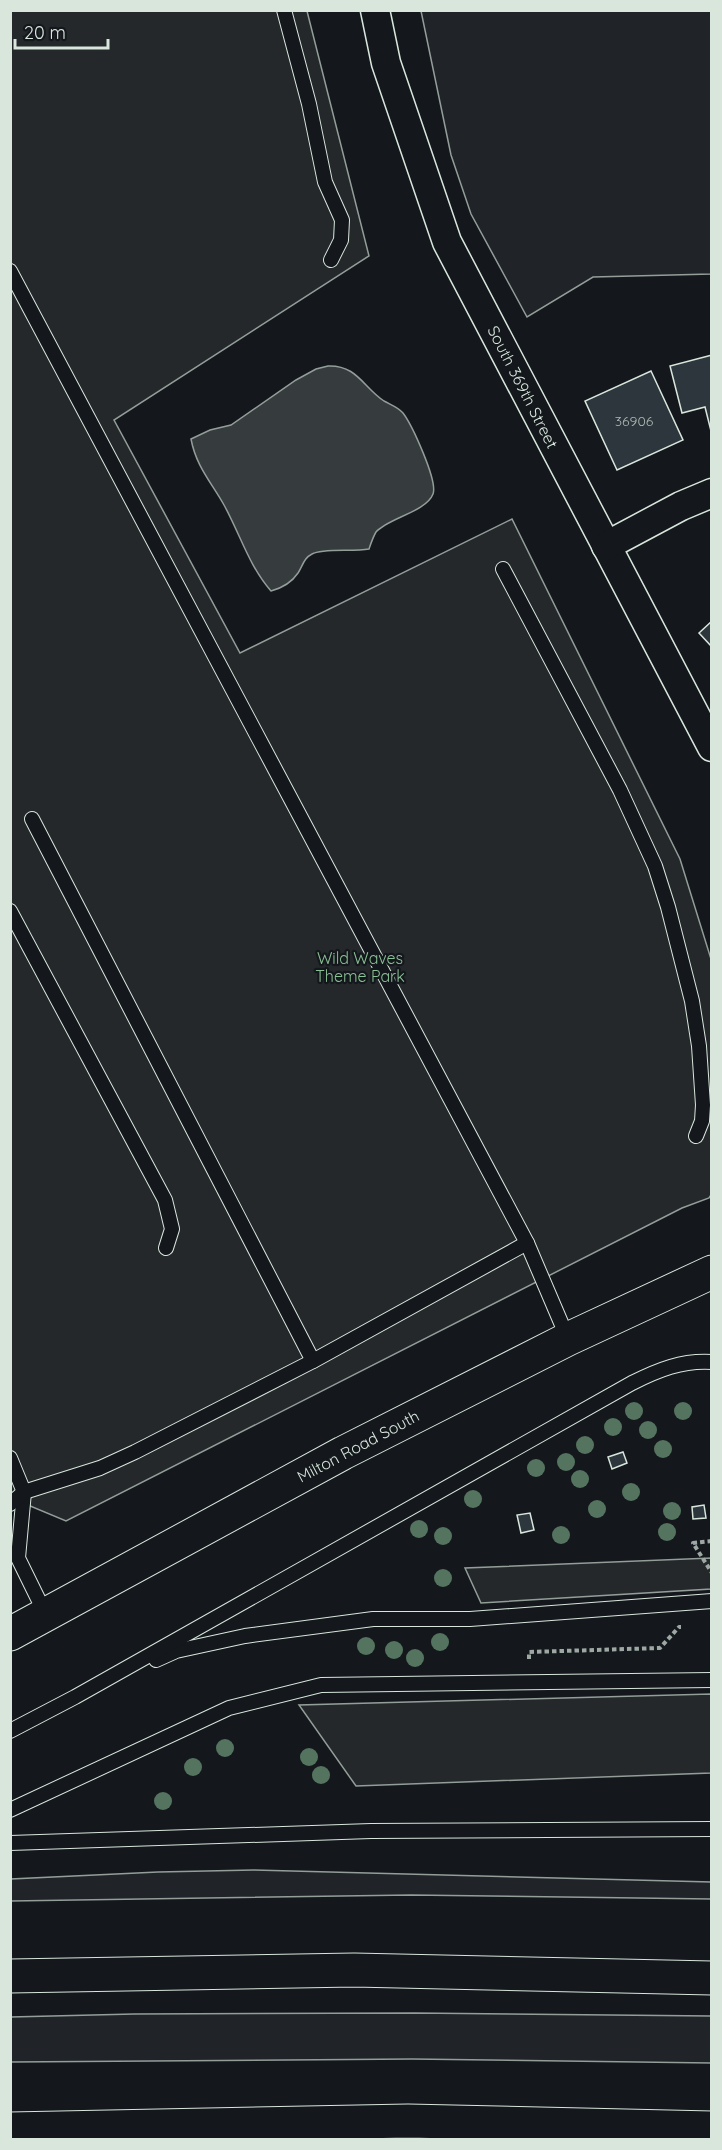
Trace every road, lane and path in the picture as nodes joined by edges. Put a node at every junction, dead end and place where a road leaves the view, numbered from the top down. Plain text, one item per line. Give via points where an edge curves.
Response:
1 (284, 10) edge
2 (375, 10) edge
3 (331, 260) dead end
4 (10, 271) edge
5 (711, 492) edge
6 (606, 546) junction
7 (503, 569) dead end
8 (711, 747) edge
9 (32, 819) dead end
10 (10, 911) edge
11 (696, 1136) dead end
12 (527, 1243) junction
13 (166, 1248) dead end
14 (711, 1272) edge
15 (568, 1339) junction
16 (711, 1355) edge
17 (313, 1361) junction
18 (696, 1361) junction
19 (711, 1362) edge
20 (10, 1458) edge
21 (24, 1492) junction
22 (10, 1504) edge
23 (711, 1541) edge
24 (711, 1573) edge
25 (711, 1601) edge
26 (46, 1615) junction
27 (687, 1626) dead end
28 (10, 1634) edge
29 (711, 1680) edge
30 (530, 1681) junction
31 (75, 1697) junction
32 (10, 1731) edge
33 (10, 1810) edge
34 (711, 1829) edge
35 (10, 1843) edge
36 (10, 1976) edge
37 (711, 1978) edge
38 (711, 2128) edge
39 (10, 2129) edge

1 - 3 lane via 325,182 342,220 341,240
2 - 6 street, South 369th Street via 386,63 447,242
4 - 12 lane
5 - 6 street
6 - 8 street, South 369th Street
7 - 11 lane via 620,790 655,866 692,1001 699,1046 703,1105
9 - 17 lane
10 - 13 lane via 165,1200 172,1229
12 - 15 lane
12 - 17 lane
14 - 15 main road, Milton Road South
15 - 26 main road, Milton Road South via 343,1453
16 - 18 lane
17 - 21 lane via 100,1468
18 - 19 lane
18 - 31 lane via 677,1364 632,1383
20 - 21 lane
21 - 22 lane
21 - 26 lane via 18,1558
23 - 24 path via 693,1543
25 - 31 lane via 470,1619 373,1619 245,1636 176,1651
26 - 28 main road, Milton Road South
27 - 30 path via 679,1627 660,1648 529,1652
29 - 30 lane
30 - 33 lane via 321,1685 228,1708
31 - 32 lane
34 - 35 lane via 371,1832
36 - 37 main road via 354,1970
38 - 39 main road via 408,2121

